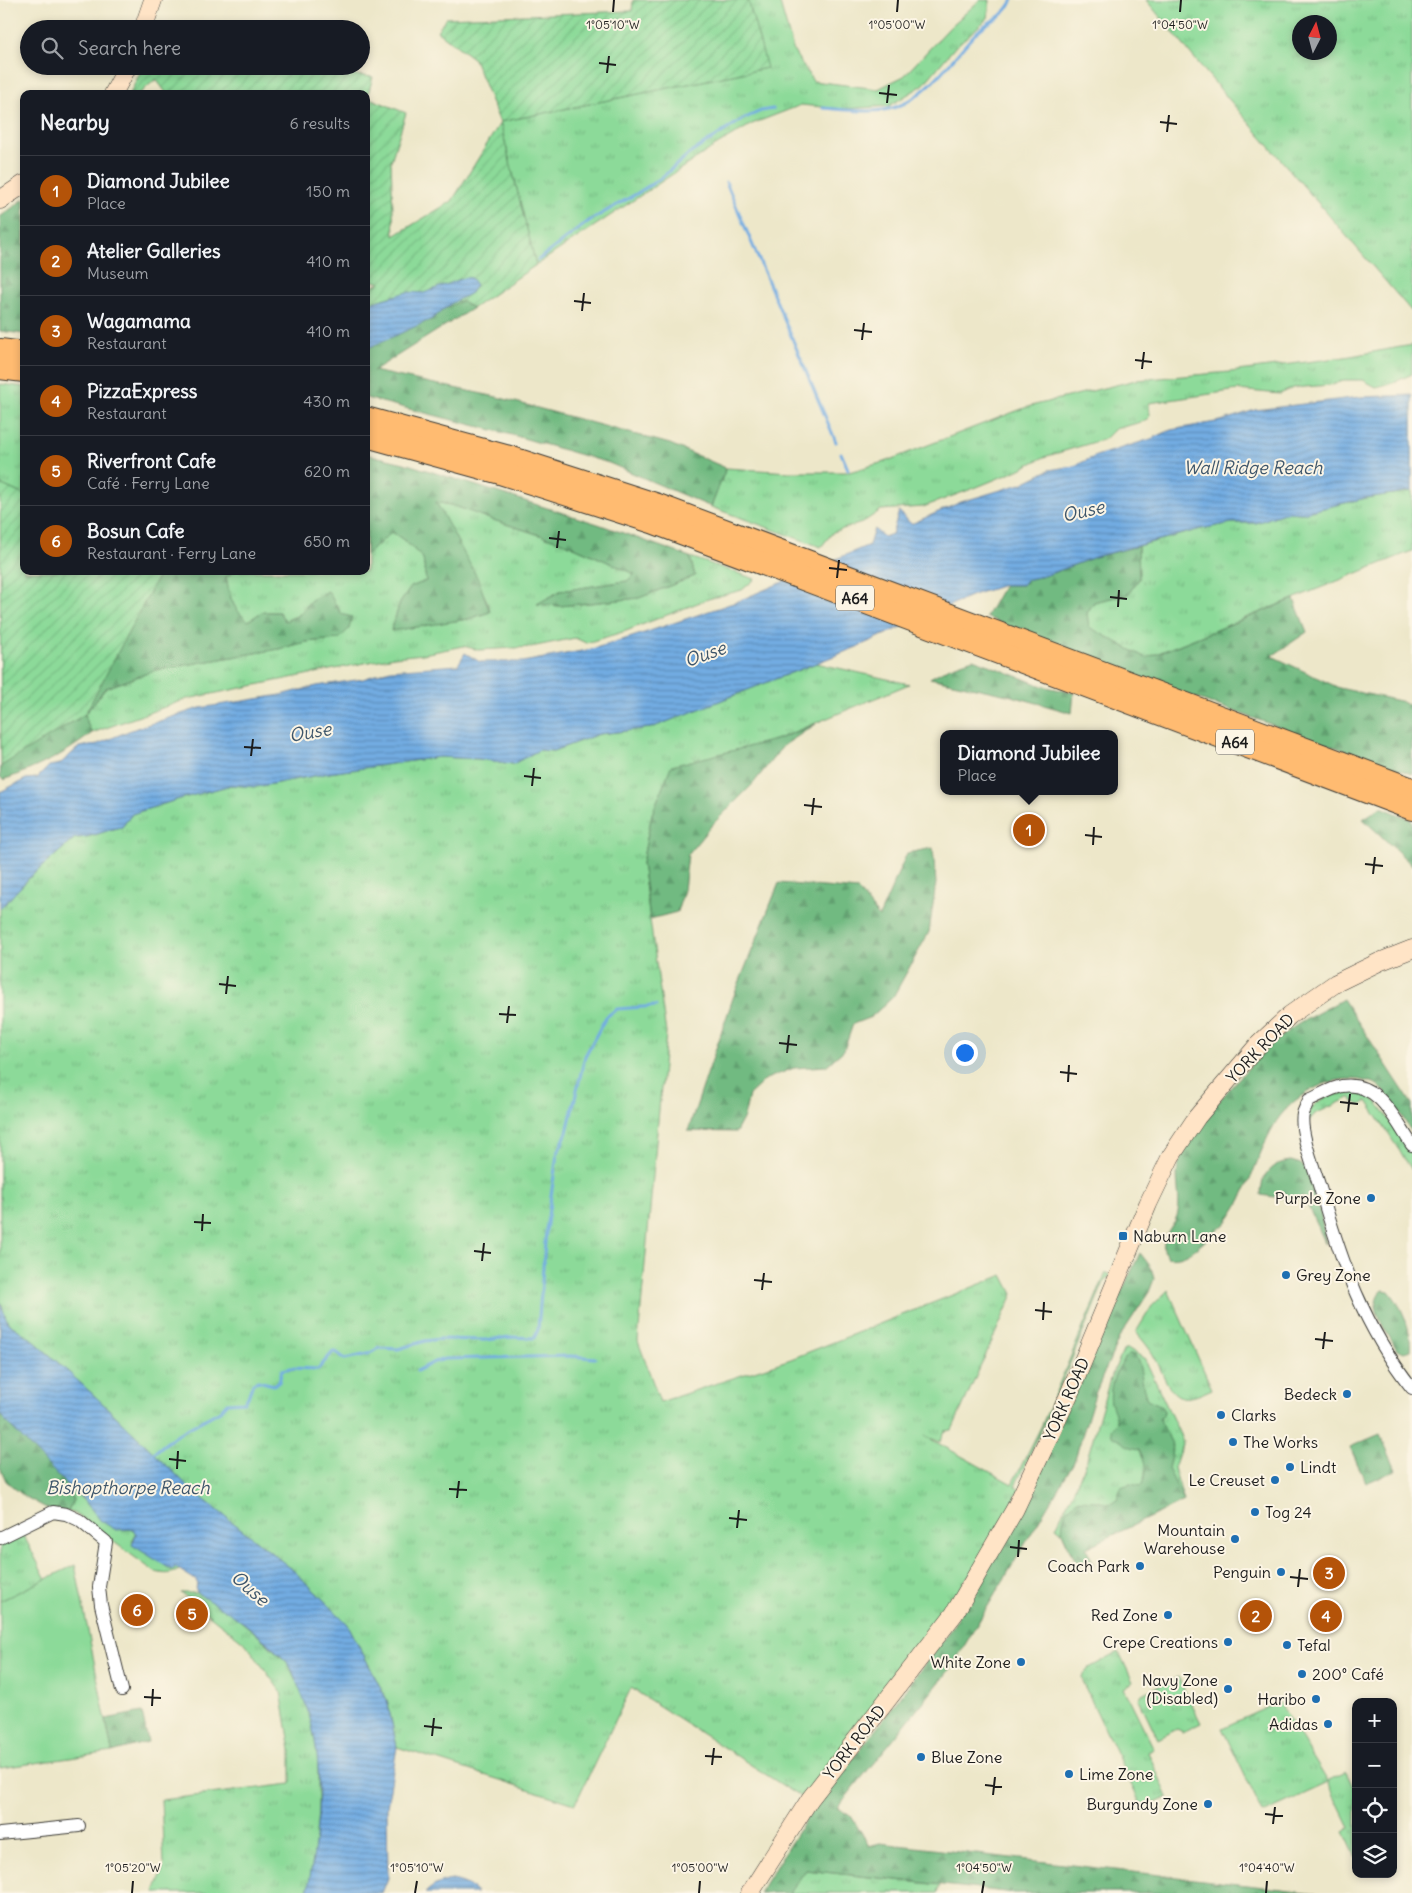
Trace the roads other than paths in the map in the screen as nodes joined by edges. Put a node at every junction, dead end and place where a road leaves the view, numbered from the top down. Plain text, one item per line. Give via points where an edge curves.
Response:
1 (153, 0) edge
2 (146, 20) edge
3 (123, 75) edge
4 (115, 90) edge
5 (20, 187) edge
6 (0, 200) edge
7 (0, 350) edge
8 (20, 352) edge
9 (0, 368) edge
10 (20, 370) edge
11 (370, 419) edge
12 (370, 437) edge
13 (655, 514) junction
14 (1062, 666) junction
15 (1412, 789) edge
16 (1412, 809) edge
17 (1412, 949) edge
18 (1412, 1145) edge
19 (1412, 1388) edge
20 (0, 1538) edge
21 (122, 1690) dead end
22 (79, 1826) dead end
23 (0, 1834) edge
24 (750, 1893) edge

1 - 2 main road
3 - 4 main road
5 - 6 main road
7 - 8 highway
9 - 10 highway
11 - 13 highway, A64 via 506,456
12 - 13 highway, A64
13 - 14 highway, A64
14 - 15 highway, A64
14 - 16 highway, A64
17 - 24 main road, YORK ROAD via 1336,983 1290,1015 1258,1045 1197,1117 1171,1156 1148,1204 1068,1397 1015,1509 954,1614 810,1798
18 - 19 street via 1380,1098 1354,1085 1340,1086 1309,1100 1302,1114 1307,1146 1342,1262 1375,1334
20 - 21 street via 54,1512 79,1520 106,1542 99,1588 100,1606
22 - 23 street

